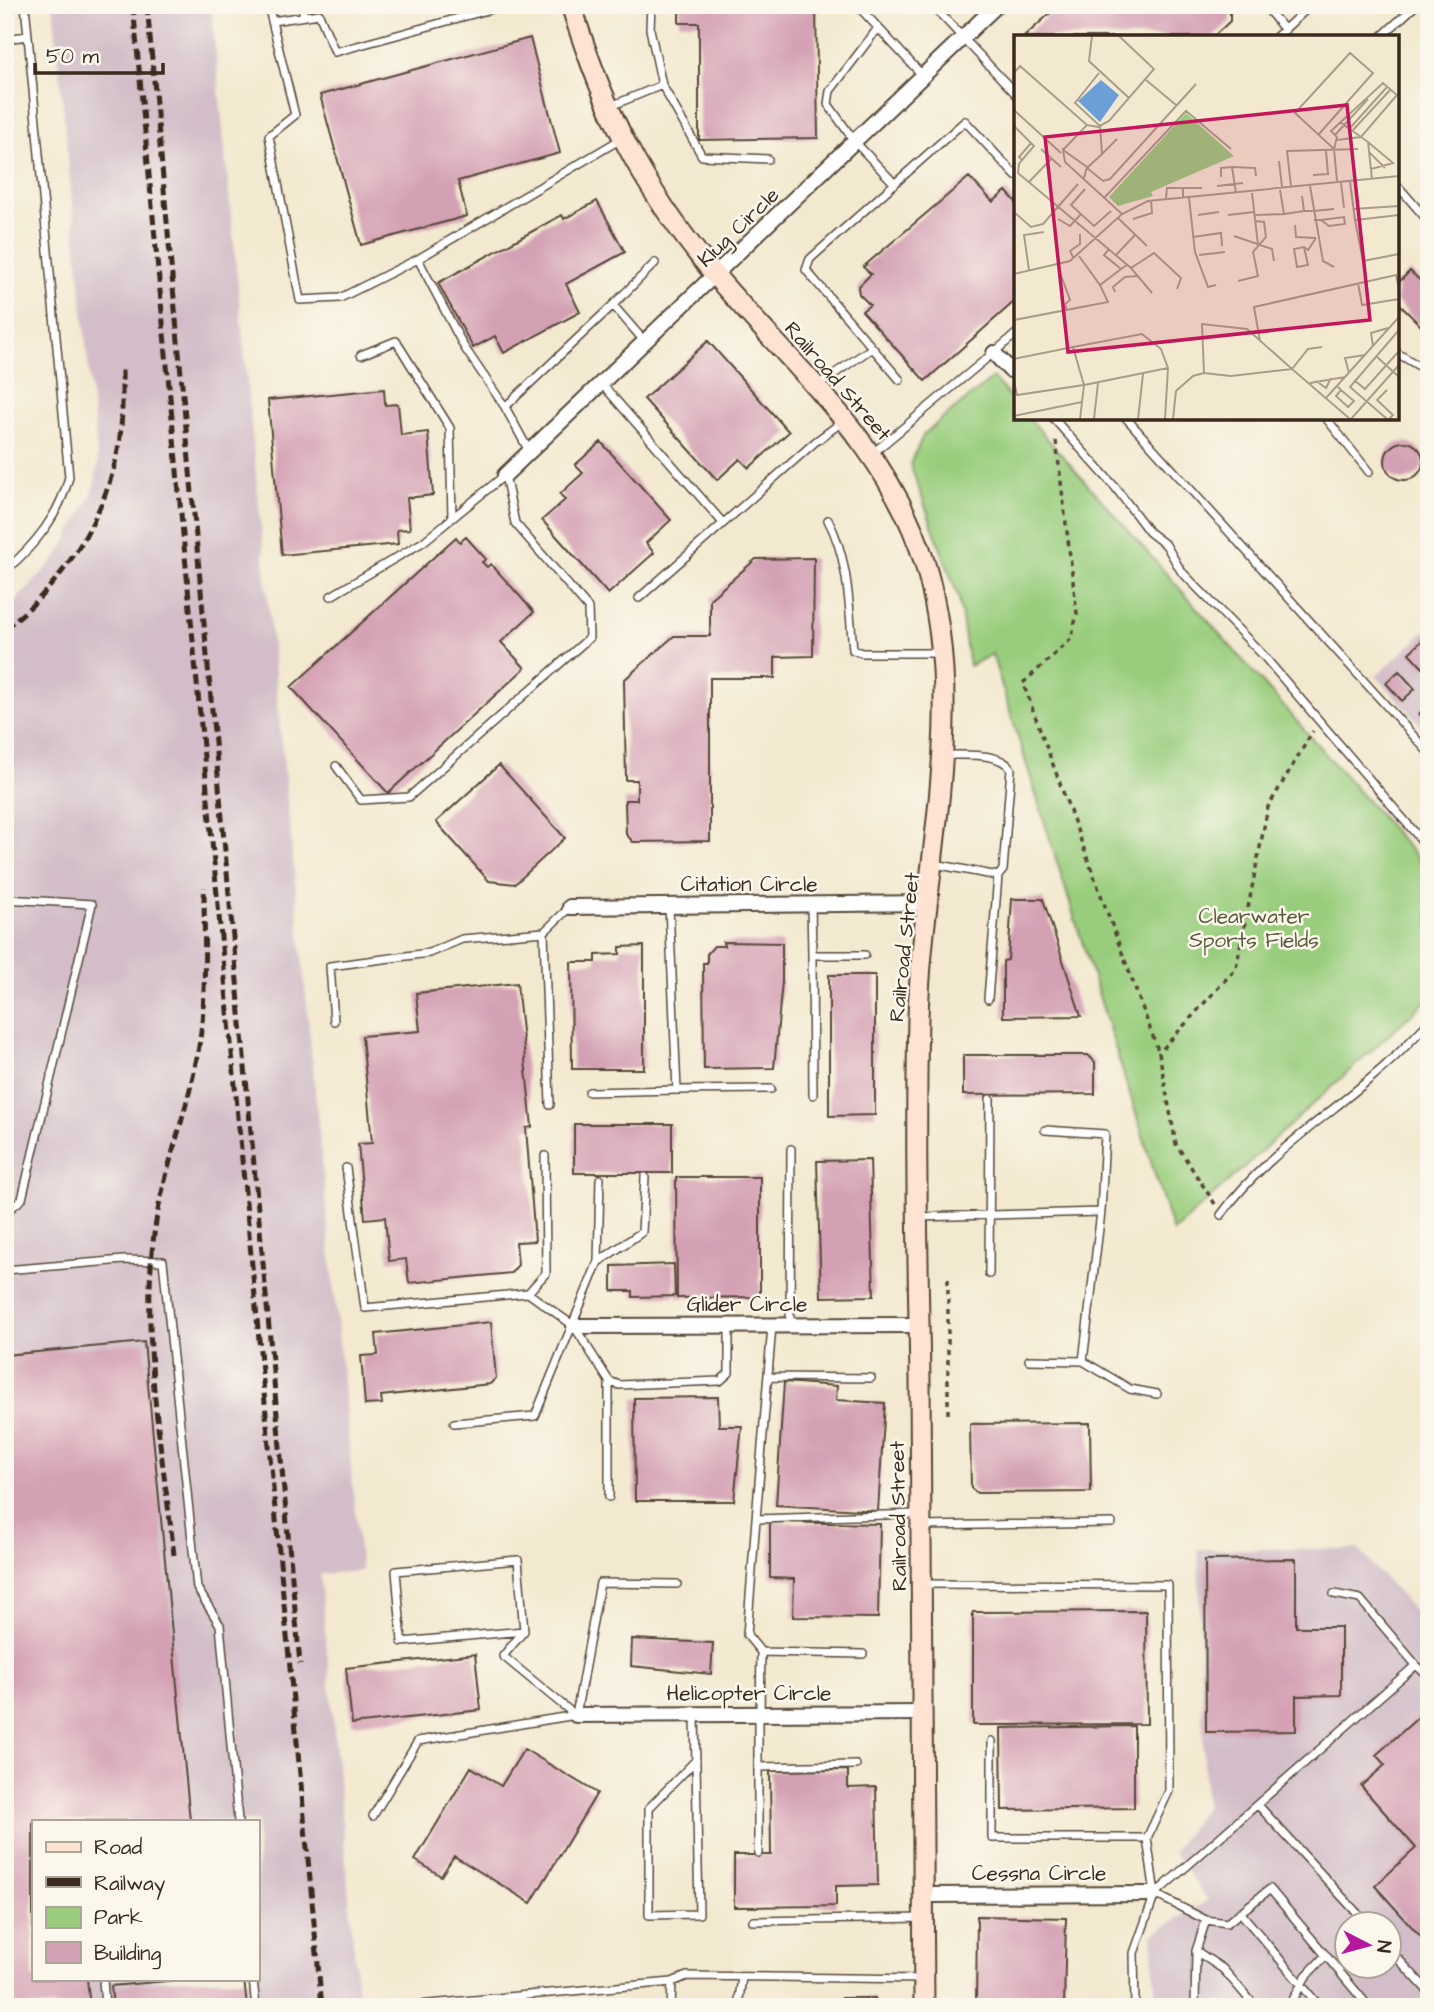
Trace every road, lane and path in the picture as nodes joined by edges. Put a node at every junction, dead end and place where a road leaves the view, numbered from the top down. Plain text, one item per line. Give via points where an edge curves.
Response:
1 (25, 5) edge
2 (268, 5) edge
3 (303, 5) edge
4 (571, 5) edge
5 (651, 5) edge
6 (857, 5) edge
7 (932, 5) edge
8 (997, 5) edge
9 (1264, 5) edge
10 (1311, 5) edge
11 (1416, 5) edge
12 (503, 6) edge
13 (303, 16) junction
14 (272, 21) junction
15 (878, 28) junction
16 (1285, 30) junction
17 (1279, 35) edge
18 (1383, 35) edge
19 (28, 36) junction
20 (963, 38) junction
21 (5, 39) edge
22 (923, 77) junction
23 (662, 85) junction
24 (1014, 92) edge
25 (607, 107) junction
26 (621, 139) junction
27 (855, 142) junction
28 (768, 159) dead end
29 (1014, 174) edge
30 (895, 184) junction
31 (1399, 187) edge
32 (1429, 222) edge
33 (418, 259) junction
34 (655, 263) dead end
35 (716, 276) junction
36 (612, 305) junction
37 (1014, 336) edge
38 (646, 343) junction
39 (872, 348) junction
40 (995, 353) junction
41 (361, 355) dead end
42 (1399, 355) edge
43 (1429, 372) edge
44 (1013, 373) edge
45 (900, 380) dead end
46 (602, 384) junction
47 (816, 387) junction
48 (505, 407) junction
49 (845, 420) junction
50 (1053, 420) edge
51 (1054, 420) edge
52 (1128, 420) edge
53 (1328, 420) edge
54 (530, 452) junction
55 (872, 453) junction
56 (1368, 472) dead end
57 (505, 475) junction
58 (452, 518) junction
59 (828, 520) dead end
60 (723, 523) junction
61 (5, 571) edge
62 (331, 596) dead end
63 (639, 598) dead end
64 (940, 653) junction
65 (1319, 722) junction
66 (1429, 752) edge
67 (943, 755) junction
68 (336, 766) dead end
69 (1429, 849) edge
70 (934, 864) junction
71 (998, 876) junction
72 (5, 900) edge
73 (928, 903) junction
74 (811, 904) junction
75 (669, 905) junction
76 (570, 906) joint
77 (544, 932) junction
78 (864, 955) dead end
79 (812, 956) junction
80 (988, 999) dead end
81 (334, 1021) dead end
82 (1429, 1023) edge
83 (1160, 1053) junction
84 (771, 1089) dead end
85 (677, 1090) junction
86 (589, 1092) dead end
87 (813, 1095) dead end
88 (990, 1099) dead end
89 (551, 1105) dead end
90 (1045, 1130) dead end
91 (791, 1149) dead end
92 (545, 1156) dead end
93 (346, 1168) dead end
94 (645, 1177) dead end
95 (600, 1179) dead end
96 (1101, 1212) junction
97 (5, 1213) edge
98 (988, 1215) junction
99 (1221, 1215) joint
100 (919, 1217) junction
101 (598, 1262) junction
102 (5, 1270) edge
103 (989, 1274) dead end
104 (947, 1279) dead end
105 (528, 1293) junction
106 (729, 1325) junction
107 (772, 1325) junction
108 (790, 1325) junction
109 (919, 1325) junction
110 (574, 1326) junction
111 (1029, 1360) dead end
112 (1083, 1361) junction
113 (769, 1377) junction
114 (871, 1378) dead end
115 (609, 1381) junction
116 (1157, 1394) dead end
117 (948, 1415) dead end
118 (454, 1423) dead end
119 (609, 1497) dead end
120 (756, 1519) junction
121 (921, 1520) junction
122 (1112, 1523) dead end
123 (677, 1584) dead end
124 (921, 1584) junction
125 (1334, 1594) dead end
126 (524, 1631) junction
127 (761, 1652) junction
128 (863, 1654) dead end
129 (1416, 1665) junction
130 (1429, 1677) edge
131 (923, 1713) junction
132 (695, 1714) junction
133 (759, 1714) junction
134 (576, 1715) junction
135 (992, 1741) dead end
136 (696, 1760) junction
137 (856, 1765) dead end
138 (758, 1767) junction
139 (1258, 1805) junction
140 (373, 1816) dead end
141 (238, 1820) edge
142 (1147, 1839) junction
143 (758, 1853) dead end
144 (1155, 1894) junction
145 (924, 1895) junction
146 (1354, 1910) edge
147 (1240, 1912) junction
148 (924, 1918) junction
149 (1206, 1920) junction
150 (753, 1921) dead end
151 (1196, 1951) junction
152 (1326, 1955) junction
153 (1402, 1963) edge
154 (741, 1977) junction
155 (924, 1979) junction
156 (103, 1980) edge
157 (253, 1980) edge
158 (672, 1982) junction
159 (1301, 1986) junction
160 (1429, 1992) edge
161 (105, 2007) edge
162 (256, 2007) edge
163 (395, 2007) edge
164 (671, 2007) edge
165 (738, 2007) edge
166 (925, 2007) edge
167 (1135, 2007) edge
168 (1195, 2007) edge
169 (1256, 2007) edge
170 (1289, 2007) edge
171 (1320, 2007) edge
172 (1369, 2007) edge

1 - 19 lane
2 - 14 lane
3 - 13 lane
4 - 25 main road, Railroad Street
5 - 23 lane via 650,29
6 - 15 lane
7 - 20 lane
8 - 20 street, Klug Circle
9 - 16 lane
10 - 16 lane
11 - 18 lane
12 - 13 lane via 335,52 319,13
13 - 14 lane
14 - 33 lane via 295,115 269,136 300,300 340,298
15 - 22 lane
15 - 27 lane via 830,91 828,104
16 - 17 lane
19 - 21 lane
19 - 61 lane via 69,477 63,501 32,547
20 - 22 street, Klug Circle
20 - 24 lane
22 - 27 street, Klug Circle
23 - 25 lane
23 - 28 lane via 702,156
25 - 26 main road, Railroad Street
26 - 33 lane
26 - 35 main road, Railroad Street via 664,210
27 - 30 lane
27 - 35 street, Klug Circle
29 - 30 lane via 965,121
30 - 39 lane via 810,259 806,270
31 - 32 lane
33 - 48 lane via 464,346
34 - 36 lane
35 - 38 street, Klug Circle
35 - 47 main road, Railroad Street
36 - 38 lane
36 - 48 lane
37 - 40 lane
38 - 46 street, Klug Circle
39 - 45 lane
39 - 47 lane
40 - 44 street
40 - 55 lane
41 - 58 lane via 396,341 450,428
42 - 43 lane
46 - 54 street, Klug Circle
46 - 60 lane
47 - 49 main road, Railroad Street
48 - 54 lane
49 - 55 main road, Railroad Street
49 - 60 lane
50 - 83 path via 1077,614 1071,639 1023,683
51 - 65 lane via 1149,532 1166,545 1181,571 1262,654
52 - 66 lane
53 - 56 lane
54 - 57 street, Klug Circle
55 - 64 main road, Railroad Street via 898,496 925,565
57 - 58 lane
57 - 68 lane via 514,523 589,608 589,638 409,797 361,800
58 - 62 lane via 423,542
59 - 64 lane via 838,538 846,573 853,650
60 - 63 lane
64 - 67 main road, Railroad Street
65 - 69 lane
65 - 83 path via 1268,807 1236,968
67 - 70 main road, Railroad Street
67 - 71 lane via 1003,760 1011,769 1003,870
70 - 71 lane
70 - 73 main road, Railroad Street
71 - 80 lane
72 - 97 lane via 92,905 22,1199
73 - 74 street, Citation Circle
73 - 100 main road, Railroad Street via 918,1017
74 - 75 street, Citation Circle
74 - 79 lane
75 - 76 street, Citation Circle
75 - 85 lane
76 - 77 lane
77 - 81 lane via 462,939 429,953 330,966
77 - 89 lane
78 - 79 lane
79 - 87 lane
82 - 99 lane via 1388,1064 1282,1152
83 - 99 path via 1176,1144
84 - 85 lane
85 - 86 lane
88 - 98 lane
90 - 96 lane via 1105,1134
91 - 108 lane
92 - 105 lane via 546,1273
93 - 105 lane via 365,1308
94 - 101 lane via 642,1232
95 - 101 lane
96 - 98 lane
96 - 112 lane
98 - 100 lane
98 - 103 lane
100 - 109 main road, Railroad Street
101 - 110 lane
102 - 141 lane via 163,1261 197,1588 220,1625
104 - 117 path
105 - 110 lane
106 - 107 street, Glider Circle
106 - 110 street, Glider Circle
106 - 115 lane via 729,1373 720,1381 619,1385
107 - 108 street, Glider Circle
107 - 113 lane
108 - 109 street, Glider Circle
109 - 121 main road, Railroad Street
110 - 115 lane
110 - 118 lane via 536,1416
111 - 112 lane
112 - 116 lane via 1130,1389
113 - 114 lane
113 - 120 lane
115 - 119 lane
120 - 121 lane
120 - 127 lane via 747,1635
121 - 122 lane
121 - 124 main road, Railroad Street
123 - 134 lane via 600,1583
124 - 131 main road, Railroad Street
124 - 142 lane via 1168,1586 1169,1791
125 - 129 lane via 1360,1599
126 - 126 lane via 518,1560 396,1571 402,1642
126 - 134 lane via 503,1656
127 - 128 lane
127 - 133 lane
129 - 130 lane
129 - 139 lane
131 - 133 street, Helicopter Circle
131 - 145 main road, Railroad Street
132 - 133 street, Helicopter Circle
132 - 134 street, Helicopter Circle
132 - 136 lane
133 - 138 lane
134 - 140 lane via 418,1741
135 - 142 lane via 992,1838
136 - 136 lane via 699,1914 649,1915 649,1808
137 - 138 lane
138 - 143 lane
139 - 144 lane
139 - 146 lane
142 - 144 lane
144 - 145 street, Cessna Circle
144 - 149 lane
144 - 167 lane via 1134,1954
145 - 148 main road, Railroad Street
147 - 149 lane via 1227,1923
147 - 152 lane via 1270,1889
147 - 159 lane
148 - 150 lane
148 - 155 main road, Railroad Street
149 - 151 lane
151 - 168 lane
151 - 169 lane via 1223,1969
152 - 159 lane
152 - 172 lane
153 - 160 lane
154 - 155 lane
154 - 158 lane via 688,1976
154 - 165 lane
155 - 166 main road, Railroad Street
156 - 161 lane
157 - 162 lane
158 - 163 lane
158 - 164 lane
159 - 170 lane
159 - 171 lane

